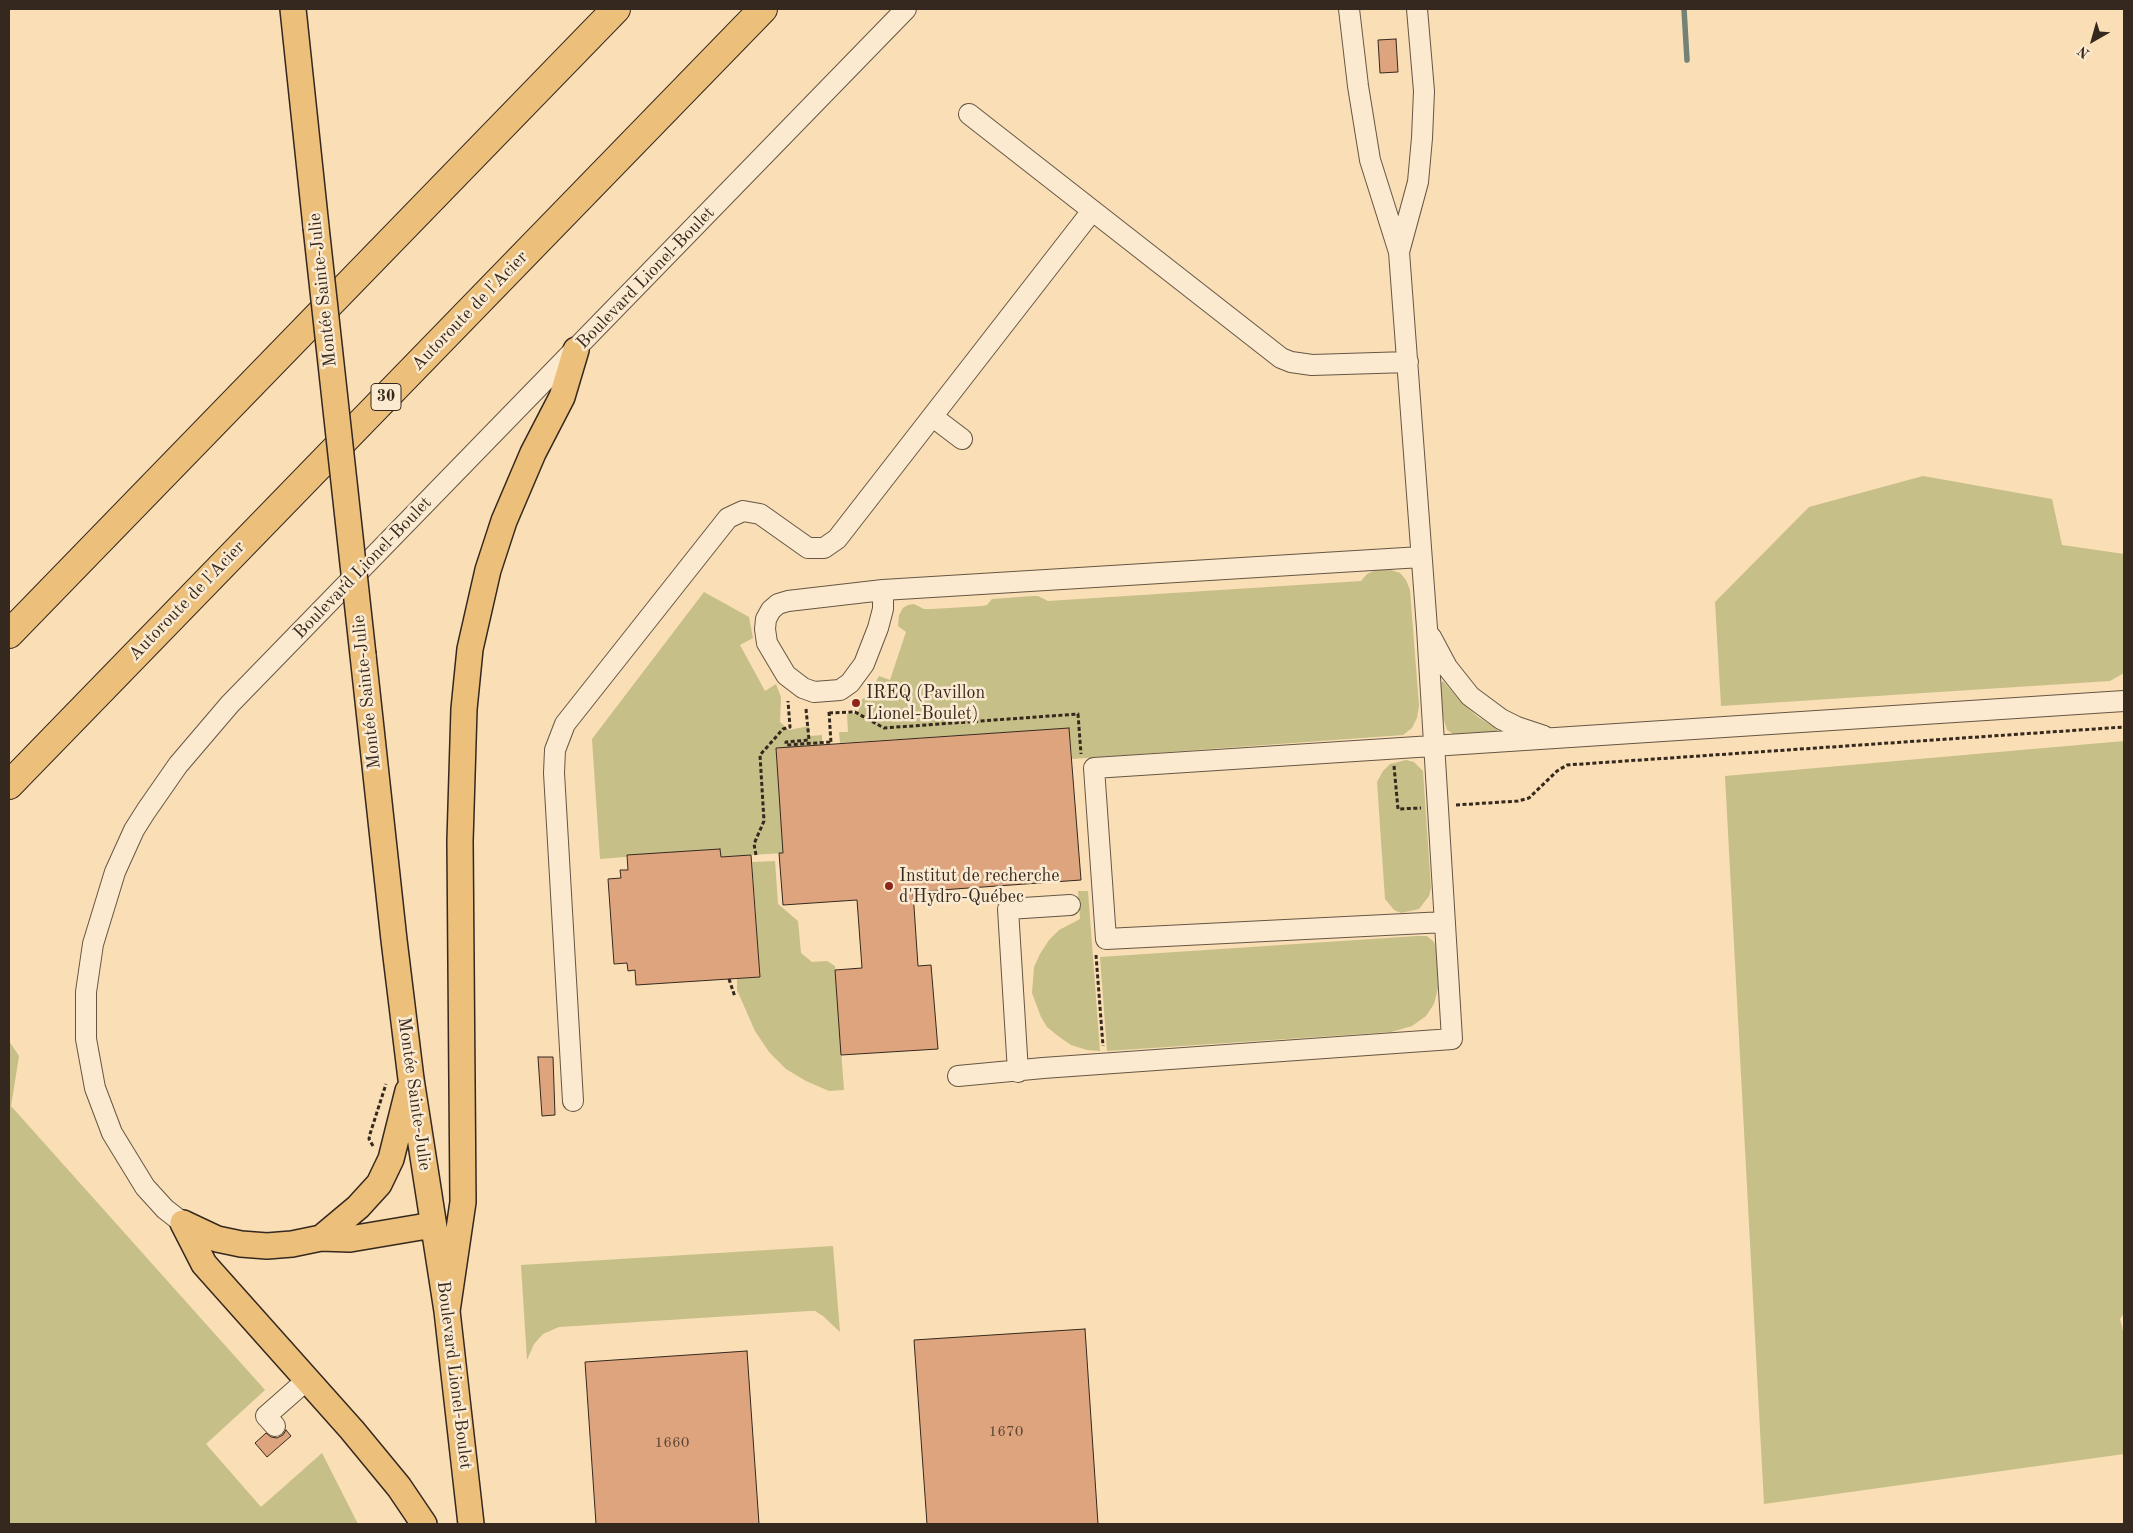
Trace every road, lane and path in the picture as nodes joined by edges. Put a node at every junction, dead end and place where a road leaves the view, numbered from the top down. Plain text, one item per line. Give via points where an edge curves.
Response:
1 (293, 9) edge
2 (616, 9) edge
3 (763, 9) edge
4 (906, 9) edge
5 (1350, 9) edge
6 (1417, 9) edge
7 (969, 114) dead end
8 (1092, 211) junction
9 (1399, 252) junction
10 (576, 350) junction
11 (1408, 362) junction
12 (933, 417) junction
13 (962, 439) dead end
14 (1421, 557) junction
15 (884, 590) junction
16 (1427, 628) junction
17 (9, 634) edge
18 (2122, 700) edge
19 (788, 701) dead end
20 (806, 708) dead end
21 (2124, 728) edge
22 (1556, 739) junction
23 (1433, 747) junction
24 (1082, 760) dead end
25 (1394, 763) dead end
26 (9, 785) edge
27 (1451, 805) dead end
28 (1425, 808) dead end
29 (756, 855) dead end
30 (1070, 905) dead end
31 (1445, 922) junction
32 (1096, 950) dead end
33 (729, 979) dead end
34 (735, 997) dead end
35 (1104, 1052) dead end
36 (1018, 1072) junction
37 (958, 1076) dead end
38 (411, 1079) junction
39 (386, 1084) dead end
40 (573, 1101) dead end
41 (375, 1147) dead end
42 (183, 1223) junction
43 (433, 1225) junction
44 (321, 1238) junction
45 (447, 1312) junction
46 (308, 1379) junction
47 (266, 1422) dead end
48 (424, 1524) edge
49 (471, 1524) edge

1 - 38 main road, Montée Sainte-Julie, bridge
2 - 17 highway
3 - 26 highway, Autoroute de l'Acier / 30
4 - 10 street, Boulevard Lionel-Boulet
5 - 9 street via 1370,160
6 - 9 street via 1424,91 1421,147 1418,182
7 - 8 street
8 - 11 street via 1281,358 1312,365
8 - 12 street
9 - 11 street
10 - 42 street, Boulevard Lionel-Boulet via 204,733 156,796 124,851 100,921 89,969 86,1016 89,1063 101,1109 120,1148 155,1199
10 - 45 main road via 562,397 526,468 496,544 476,619 467,672 460,841 463,1202
11 - 14 street
12 - 13 street
12 - 40 street via 829,546 813,549 803,546 754,512 737,512 728,518 560,732 554,773
14 - 15 street
14 - 16 street
15 - 15 street via 788,601 771,610 765,629 768,643 786,675 814,692 840,690 850,684 864,664 878,628
16 - 22 street via 1446,667 1485,709 1517,727
16 - 23 street
18 - 22 street
19 - 29 path via 790,727 783,730 760,756 764,821 754,844
20 - 24 path via 809,740 786,742 786,745 831,743 829,713 855,712 884,728 1078,714
21 - 27 path via 1576,764 1557,771 1529,798
22 - 23 street
23 - 31 street
23 - 31 street via 1094,768 1098,828 1106,939
25 - 28 path via 1398,809
30 - 36 street via 1008,909
31 - 36 street via 1452,1040
32 - 35 path
33 - 34 path
36 - 37 street
38 - 43 main road, Montée Sainte-Julie
38 - 44 main road via 384,1175 365,1200
39 - 41 path, Montée Sainte-Julie via 368,1139
42 - 44 main road via 217,1239 241,1244 279,1245
42 - 46 main road via 204,1264
43 - 44 main road via 350,1239
43 - 45 main road, Boulevard Lionel-Boulet
45 - 49 main road, Boulevard Lionel-Boulet
46 - 47 street
46 - 48 main road via 384,1468

